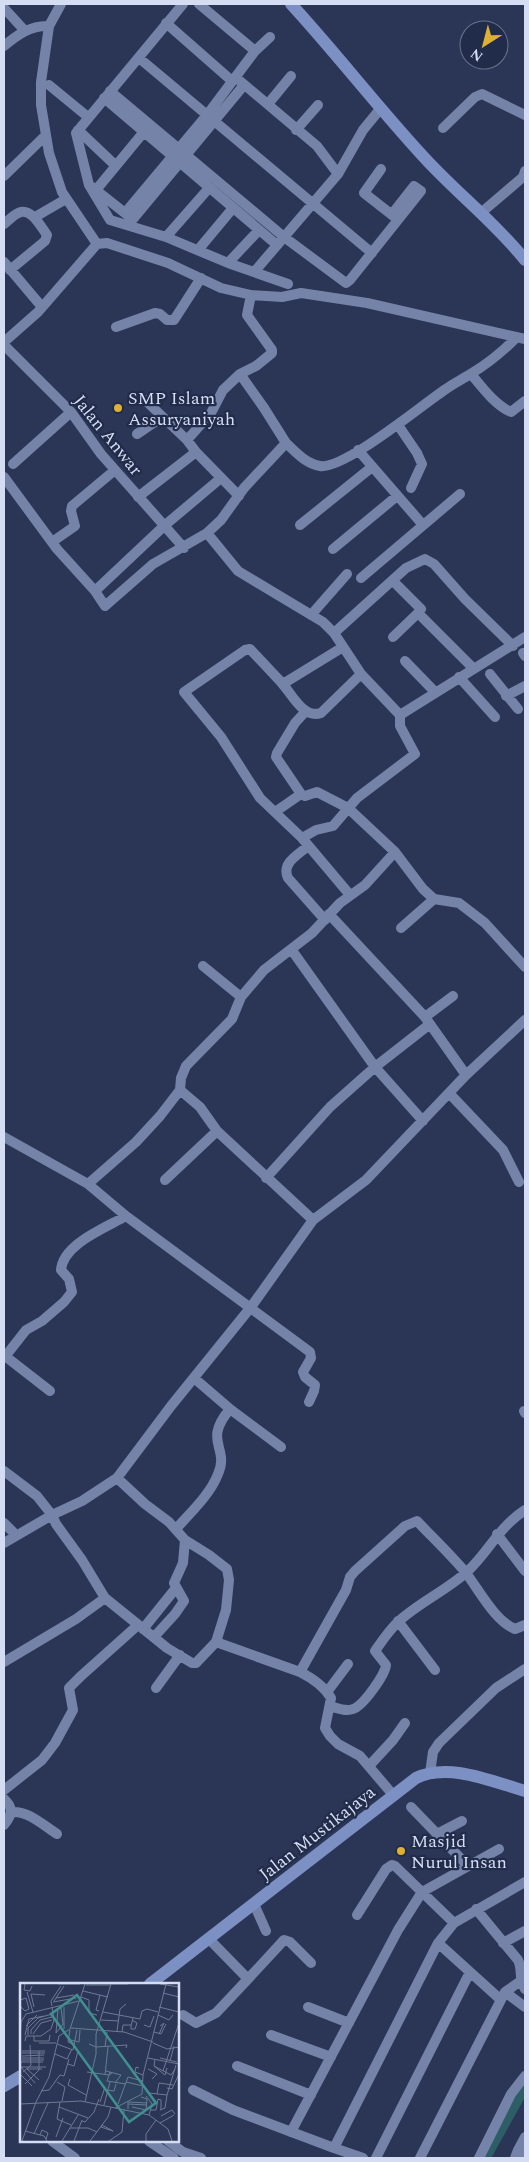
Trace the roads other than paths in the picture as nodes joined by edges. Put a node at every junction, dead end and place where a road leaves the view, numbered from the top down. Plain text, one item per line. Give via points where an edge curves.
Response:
1 (61, 4) edge
2 (183, 4) edge
3 (199, 4) edge
4 (291, 4) edge
5 (4, 8) edge
6 (166, 23) junction
7 (49, 26) junction
8 (26, 31) junction
9 (270, 37) dead end
10 (4, 46) edge
11 (255, 51) junction
12 (139, 58) junction
13 (291, 76) dead end
14 (234, 79) junction
15 (49, 84) dead end
16 (244, 85) junction
17 (107, 94) junction
18 (268, 104) junction
19 (318, 104) dead end
20 (381, 108) junction
21 (525, 114) edge
22 (88, 117) junction
23 (211, 119) junction
24 (443, 128) dead end
25 (78, 130) junction
26 (296, 130) junction
27 (143, 133) junction
28 (46, 135) junction
29 (179, 156) junction
30 (115, 165) junction
31 (381, 169) dead end
32 (525, 171) edge
33 (338, 174) junction
34 (4, 176) edge
35 (92, 187) junction
36 (209, 188) junction
37 (66, 199) junction
38 (312, 204) junction
39 (234, 208) junction
40 (482, 212) junction
41 (129, 216) junction
42 (35, 217) junction
43 (4, 224) edge
44 (259, 230) junction
45 (148, 233) junction
46 (166, 237) junction
47 (284, 237) junction
48 (98, 244) junction
49 (277, 245) junction
50 (198, 250) junction
51 (372, 254) junction
52 (525, 260) edge
53 (228, 263) junction
54 (7, 266) edge
55 (256, 271) junction
56 (202, 278) junction
57 (288, 284) dead end
58 (251, 295) junction
59 (42, 307) junction
60 (116, 327) dead end
61 (521, 338) edge
62 (4, 344) edge
63 (240, 374) junction
64 (471, 374) junction
65 (145, 400) dead end
66 (525, 401) edge
67 (71, 412) junction
68 (162, 417) junction
69 (398, 425) junction
70 (138, 434) dead end
71 (187, 440) junction
72 (286, 443) junction
73 (358, 450) junction
74 (196, 452) junction
75 (13, 464) dead end
76 (372, 467) junction
77 (115, 470) junction
78 (4, 477) edge
79 (221, 478) junction
80 (411, 488) dead end
81 (460, 494) dead end
82 (239, 496) junction
83 (398, 496) junction
84 (138, 498) junction
85 (300, 525) dead end
86 (423, 525) junction
87 (164, 526) junction
88 (207, 533) junction
89 (52, 542) junction
90 (184, 548) junction
91 (334, 549) dead end
92 (347, 574) dead end
93 (361, 578) dead end
94 (396, 584) dead end
95 (95, 591) junction
96 (418, 613) junction
97 (311, 615) junction
98 (334, 633) junction
99 (393, 637) dead end
100 (525, 637) edge
101 (513, 646) junction
102 (343, 647) junction
103 (405, 661) dead end
104 (473, 668) junction
105 (361, 674) junction
106 (490, 674) dead end
107 (459, 677) junction
108 (281, 682) junction
109 (525, 686) edge
110 (435, 692) junction
111 (506, 696) junction
112 (518, 710) dead end
113 (305, 712) junction
114 (400, 714) junction
115 (495, 717) dead end
116 (301, 794) junction
117 (348, 808) junction
118 (275, 812) junction
119 (305, 842) junction
120 (395, 852) junction
121 (350, 896) junction
122 (434, 899) junction
123 (327, 917) junction
124 (401, 928) dead end
125 (291, 949) junction
126 (203, 966) dead end
127 (525, 967) edge
128 (453, 996) dead end
129 (241, 997) junction
130 (427, 1020) junction
131 (525, 1020) edge
132 (375, 1067) junction
133 (466, 1075) junction
134 (180, 1090) junction
135 (449, 1093) junction
136 (423, 1121) junction
137 (217, 1130) junction
138 (4, 1137) edge
139 (266, 1178) junction
140 (165, 1180) dead end
141 (519, 1182) dead end
142 (88, 1184) junction
143 (126, 1216) junction
144 (313, 1220) junction
145 (251, 1307) junction
146 (5, 1357) edge
147 (194, 1378) junction
148 (50, 1391) dead end
149 (309, 1402) dead end
150 (230, 1409) junction
151 (282, 1447) dead end
152 (5, 1475) edge
153 (117, 1478) junction
154 (525, 1510) edge
155 (52, 1515) junction
156 (4, 1523) edge
157 (176, 1529) junction
158 (497, 1534) junction
159 (16, 1535) junction
160 (185, 1540) junction
161 (4, 1543) edge
162 (525, 1570) edge
163 (466, 1573) junction
164 (176, 1588) junction
165 (105, 1598) junction
166 (398, 1621) junction
167 (525, 1625) edge
168 (140, 1627) junction
169 (154, 1637) junction
170 (216, 1642) junction
171 (180, 1655) junction
172 (4, 1662) edge
173 (348, 1664) dead end
174 (525, 1669) edge
175 (435, 1670) dead end
176 (300, 1672) junction
177 (156, 1688) dead end
178 (328, 1692) junction
179 (330, 1706) junction
180 (405, 1723) dead end
181 (369, 1766) junction
182 (430, 1773) junction
183 (4, 1790) edge
184 (525, 1791) edge
185 (394, 1796) junction
186 (4, 1799) edge
187 (411, 1807) dead end
188 (12, 1812) junction
189 (462, 1821) dead end
190 (4, 1825) edge
191 (57, 1834) dead end
192 (437, 1834) junction
193 (498, 1849) dead end
194 (468, 1866) junction
195 (525, 1882) edge
196 (422, 1892) junction
197 (254, 1904) junction
198 (476, 1909) junction
199 (357, 1916) dead end
200 (454, 1923) junction
201 (266, 1931) dead end
202 (525, 1931) edge
203 (209, 1939) junction
204 (438, 1943) junction
205 (504, 1943) junction
206 (312, 1963) dead end
207 (470, 1972) junction
208 (248, 1979) junction
209 (524, 1982) edge
210 (151, 1983) edge
211 (503, 1996) junction
212 (308, 2007) dead end
213 (525, 2007) edge
214 (183, 2015) dead end
215 (349, 2023) junction
216 (271, 2035) dead end
217 (331, 2058) junction
218 (236, 2066) dead end
219 (525, 2076) edge
220 (20, 2077) edge
221 (4, 2086) edge
222 (193, 2090) dead end
223 (311, 2095) junction
224 (291, 2132) junction
225 (525, 2137) edge
226 (53, 2142) edge
227 (150, 2142) edge
228 (169, 2142) edge
229 (334, 2148) junction
230 (519, 2154) edge
231 (182, 2155) edge
232 (72, 2157) edge
233 (174, 2158) edge
234 (201, 2158) edge
235 (363, 2158) edge
236 (376, 2158) edge
237 (420, 2158) edge
238 (479, 2158) edge

1 - 7 street
2 - 6 street
3 - 11 street
4 - 20 main road
5 - 8 street
6 - 12 street
6 - 14 street
7 - 8 street via 36,26
7 - 28 street via 41,82
8 - 10 street
9 - 11 street
11 - 14 street
12 - 17 street
12 - 23 street
13 - 18 street
14 - 16 street
14 - 23 street
15 - 22 street
16 - 18 street
16 - 23 street
17 - 22 street
17 - 27 street
17 - 29 street
18 - 26 street
19 - 26 street
20 - 33 street via 359,136
20 - 40 main road via 422,155
21 - 24 street via 482,94
22 - 25 street
23 - 29 street
23 - 38 street
25 - 30 street
25 - 35 street via 75,137
26 - 33 street via 317,146
27 - 29 street
27 - 30 street
28 - 34 street
28 - 37 street via 49,153
29 - 36 street
29 - 41 street
29 - 47 street
30 - 35 street
31 - 51 street via 364,193 396,217
32 - 40 street via 523,177
33 - 38 street
35 - 41 street
35 - 45 street via 110,220
36 - 39 street
36 - 46 street
37 - 42 street
37 - 48 street
38 - 47 street
38 - 51 street
39 - 44 street
39 - 50 street
40 - 52 main road
41 - 45 street
42 - 43 street via 21,212
42 - 54 street via 47,238
44 - 49 street
44 - 53 street
45 - 46 street
46 - 50 street
47 - 49 street
47 - 51 street via 346,282
48 - 56 street via 107,243 139,252
48 - 59 street
49 - 55 street
50 - 53 street
53 - 55 street
54 - 59 street
55 - 57 street
56 - 58 street via 221,288
56 - 60 street via 174,320 155,313
58 - 61 street via 282,297 301,293 367,303
58 - 63 street via 247,314 272,353
59 - 62 street
61 - 64 street
62 - 67 street, Jalan Anwar
63 - 71 street via 223,390 211,413
63 - 72 street
64 - 66 street via 506,410 511,412
64 - 69 street via 439,393
65 - 68 street
67 - 75 street
67 - 77 street, Jalan Anwar
68 - 70 street
68 - 71 street
69 - 73 street
69 - 80 street via 422,464
71 - 74 street
72 - 73 street via 302,459 321,466 333,465
72 - 82 street
73 - 76 street
74 - 79 street
74 - 84 street
76 - 83 street
76 - 85 street
77 - 84 street, Jalan Anwar
77 - 89 street via 72,506 75,526
78 - 89 street
79 - 82 street
79 - 87 street
81 - 86 street
82 - 88 street via 232,509
83 - 86 street
83 - 91 street
84 - 87 street, Jalan Anwar
86 - 93 street
87 - 90 street, Jalan Anwar
87 - 95 street
88 - 90 street
88 - 97 street via 238,572
89 - 95 street
90 - 95 street via 153,564 105,606
92 - 97 street
94 - 96 street via 421,609
96 - 99 street
96 - 104 street
97 - 98 street
98 - 101 street via 406,568 425,559 434,564
98 - 102 street
100 - 101 street
101 - 104 street
102 - 105 street
102 - 108 street
103 - 110 street
104 - 107 street
105 - 113 street via 321,712 314,715
105 - 114 street
106 - 111 street
107 - 110 street
107 - 115 street
108 - 113 street
108 - 118 street via 250,649 184,692 221,737 260,798
109 - 111 street
110 - 114 street
111 - 112 street
113 - 116 street via 276,757
114 - 117 street via 400,726 415,754
116 - 117 street via 317,792
116 - 118 street
117 - 119 street via 333,826 316,830
117 - 120 street
118 - 119 street
119 - 121 street
119 - 123 street via 285,872
120 - 121 street via 365,885
120 - 122 street
121 - 123 street
122 - 124 street
122 - 127 street via 459,903 485,923
123 - 125 street
123 - 130 street
125 - 129 street via 264,970
125 - 132 street
126 - 129 street
128 - 130 street
129 - 134 street via 232,1019 186,1066
130 - 132 street
130 - 133 street
131 - 133 street
132 - 136 street
132 - 139 street via 330,1107
133 - 135 street
134 - 137 street via 200,1107
134 - 142 street via 136,1142
135 - 136 street
135 - 141 street via 503,1150
136 - 144 street via 366,1180
137 - 139 street
137 - 140 street
138 - 142 street
139 - 144 street
142 - 143 street
143 - 145 street
143 - 146 street via 71,1248 62,1261 61,1270 69,1279 72,1292 42,1321 26,1330
144 - 145 street
145 - 147 street
145 - 149 street via 310,1352 311,1358 303,1372 315,1385
146 - 148 street
147 - 150 street
147 - 153 street
150 - 151 street
150 - 157 street via 219,1422 216,1433 219,1473
152 - 155 street via 36,1496
153 - 155 street via 82,1501
153 - 157 street
154 - 158 street
155 - 159 street
155 - 165 street
156 - 159 street
157 - 160 street
158 - 162 street
158 - 163 street
159 - 161 street
160 - 164 street via 183,1563 174,1583
160 - 170 street via 209,1555 228,1573 226,1610
163 - 166 street
163 - 167 street via 509,1627 514,1629
163 - 176 street via 417,1521 404,1526 350,1577 346,1590
164 - 168 street
164 - 169 street via 183,1597 182,1605
165 - 168 street
165 - 172 street
166 - 175 street
166 - 179 street via 375,1650 386,1665 384,1675 357,1707 346,1710
168 - 169 street
168 - 183 street via 69,1688 72,1710 55,1743 42,1760
169 - 171 street
170 - 171 street via 196,1663
170 - 176 street
171 - 177 street
173 - 178 street
174 - 182 street via 496,1688 439,1743 432,1752
176 - 178 street
178 - 179 street
179 - 181 street via 325,1728 330,1736
180 - 181 street
181 - 185 street
182 - 184 main road, Jalan Mustikajaya via 458,1773
182 - 185 main road, Jalan Mustikajaya via 416,1778
185 - 197 main road, Jalan Mustikajaya
186 - 188 street
187 - 192 street
188 - 190 street
188 - 191 street via 27,1814
189 - 192 street
192 - 194 street
193 - 194 street
194 - 196 street
195 - 198 street
196 - 199 street via 395,1866 390,1866
196 - 200 street
196 - 215 street
197 - 201 street
197 - 203 main road, Jalan Mustikajaya
198 - 200 street
198 - 205 street
200 - 204 street
202 - 205 street
203 - 208 street
203 - 210 main road, Jalan Mustikajaya
204 - 207 street
204 - 229 street
205 - 209 street via 520,1966
206 - 208 street via 284,1940
207 - 211 street
207 - 236 street
208 - 214 street via 216,2013 196,2023
209 - 211 street
211 - 213 street
211 - 237 street
212 - 215 street
215 - 217 street
216 - 217 street
217 - 223 street
218 - 223 street
219 - 238 street via 511,2094
220 - 221 main road
222 - 224 street via 218,2104
223 - 224 street
224 - 229 street
225 - 230 street
226 - 232 street
227 - 233 street
228 - 231 street
229 - 235 street
231 - 234 street

